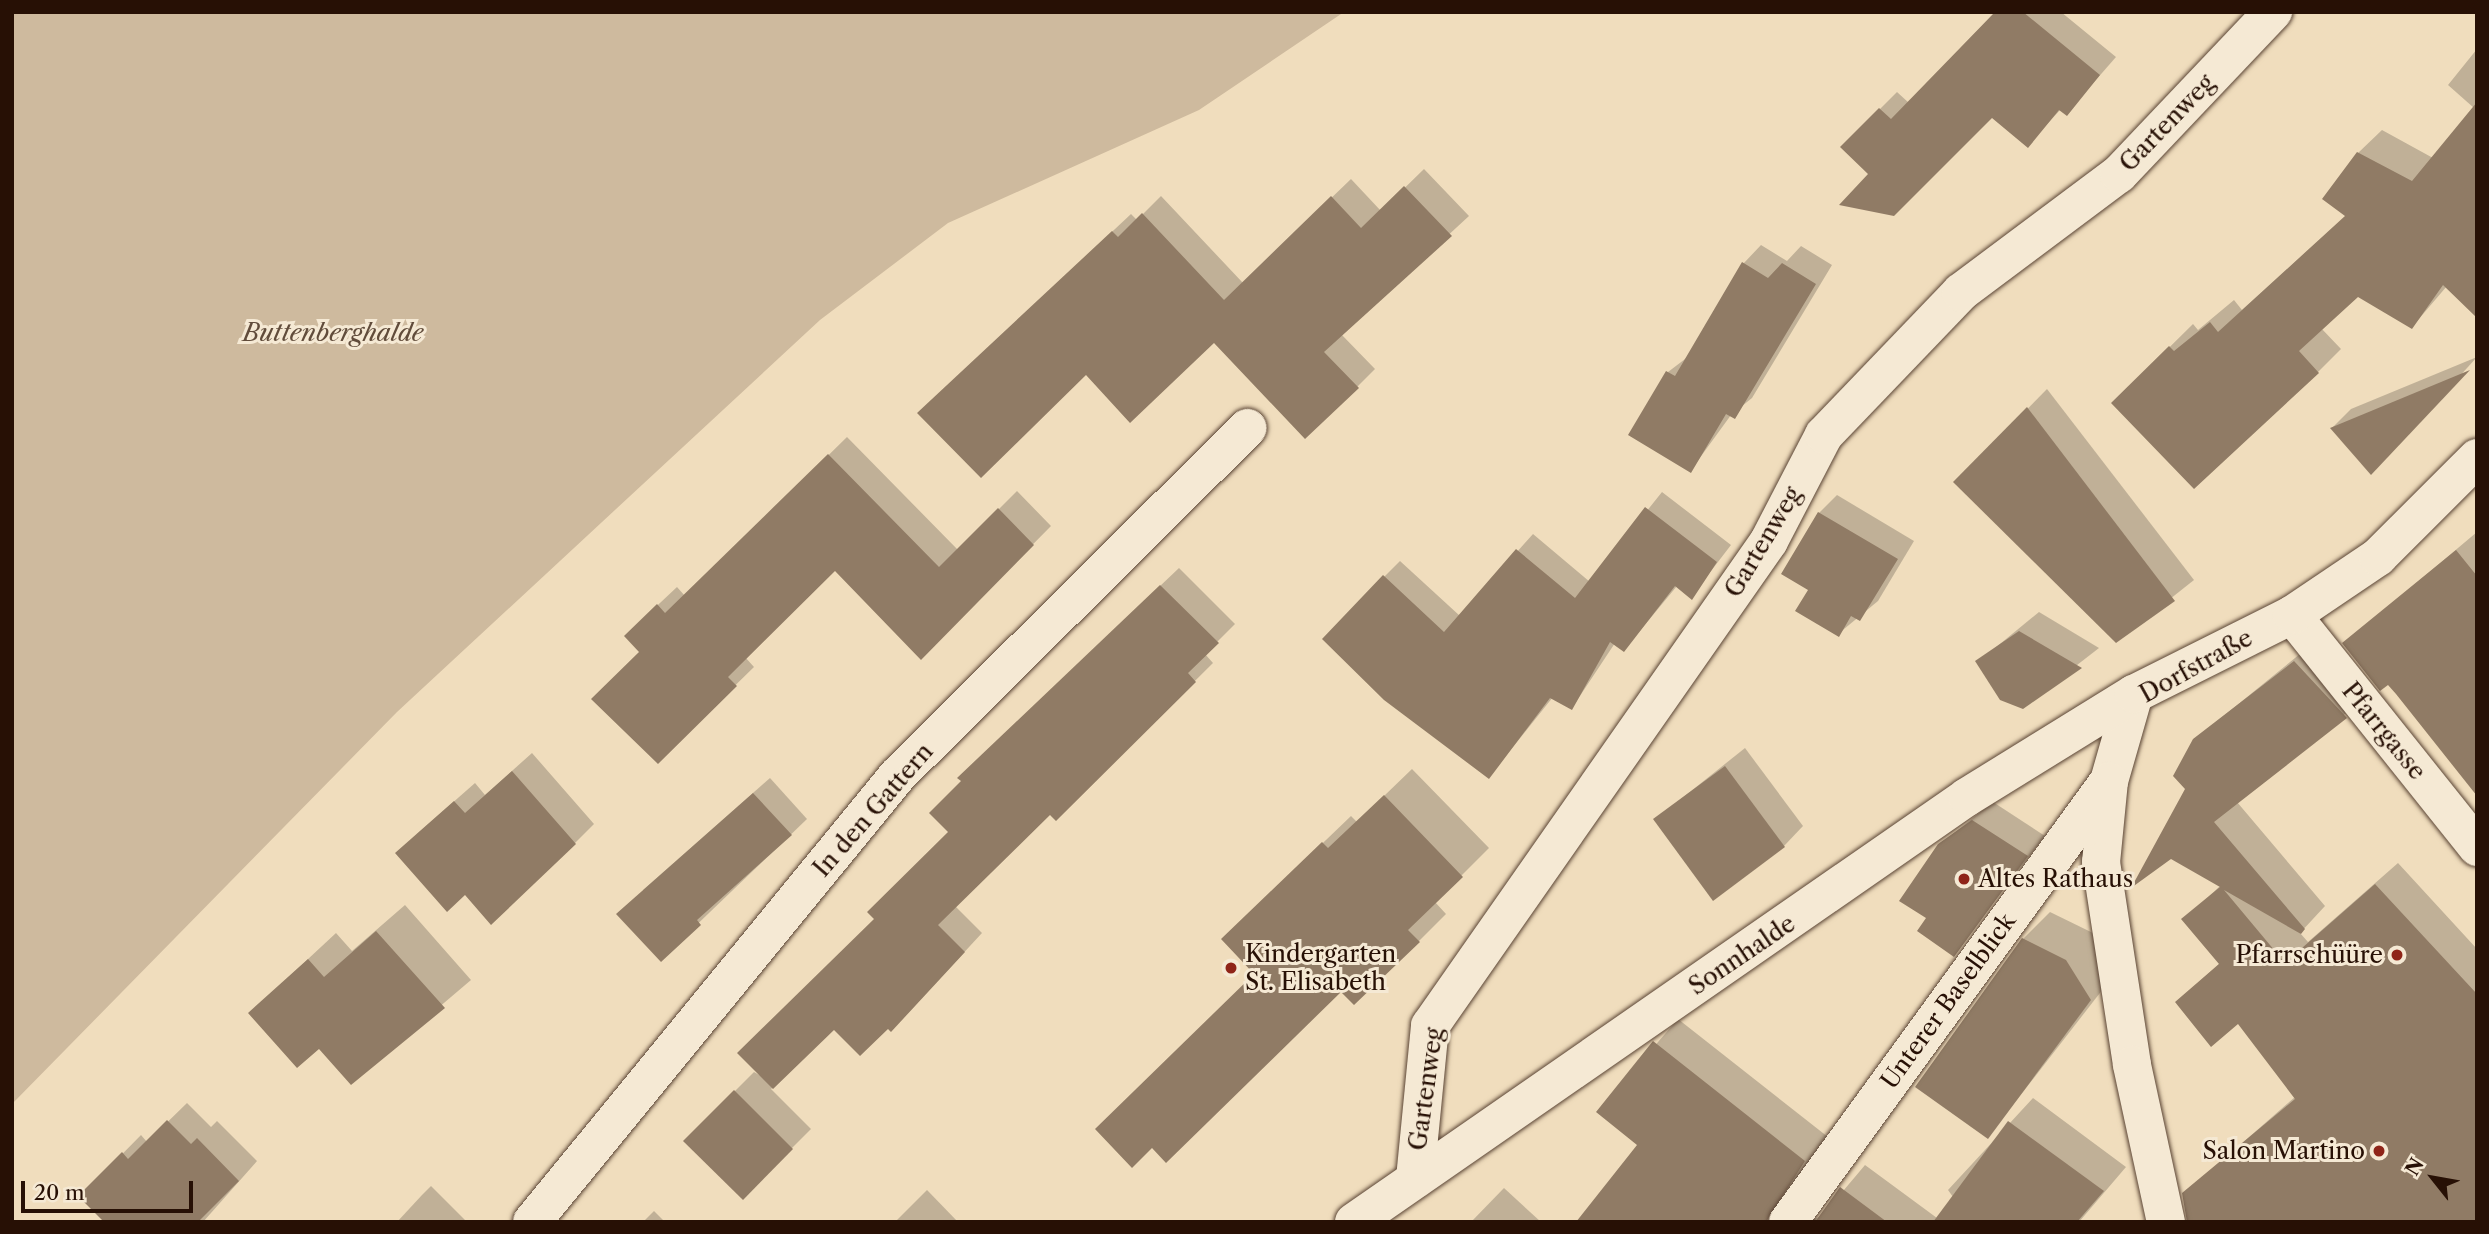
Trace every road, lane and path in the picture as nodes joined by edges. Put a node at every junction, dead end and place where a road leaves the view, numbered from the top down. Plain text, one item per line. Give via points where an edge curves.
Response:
1 (2273, 12) edge
2 (1248, 428) dead end
3 (2477, 458) edge
4 (2292, 615) junction
5 (2134, 694) junction
6 (2109, 781) junction
7 (2477, 847) edge
8 (1415, 1179) junction
9 (532, 1222) edge
10 (1354, 1222) edge
11 (1788, 1222) edge
12 (2166, 1222) edge

1 - 8 street, Gartenweg via 2119,174 1961,292 1824,435 1769,541 1430,1026
2 - 9 street, In den Gattern via 897,776
3 - 4 street, Dorfstraße via 2378,557
4 - 5 street, Dorfstraße
4 - 7 street, Pfarrgasse
5 - 6 street, Dorfstraße
5 - 8 street, Sonnhalde via 1967,797
6 - 11 street, Unterer Baselblick
6 - 12 street, Dorfstraße via 2101,862 2132,1065
8 - 10 street, Sonnhalde

